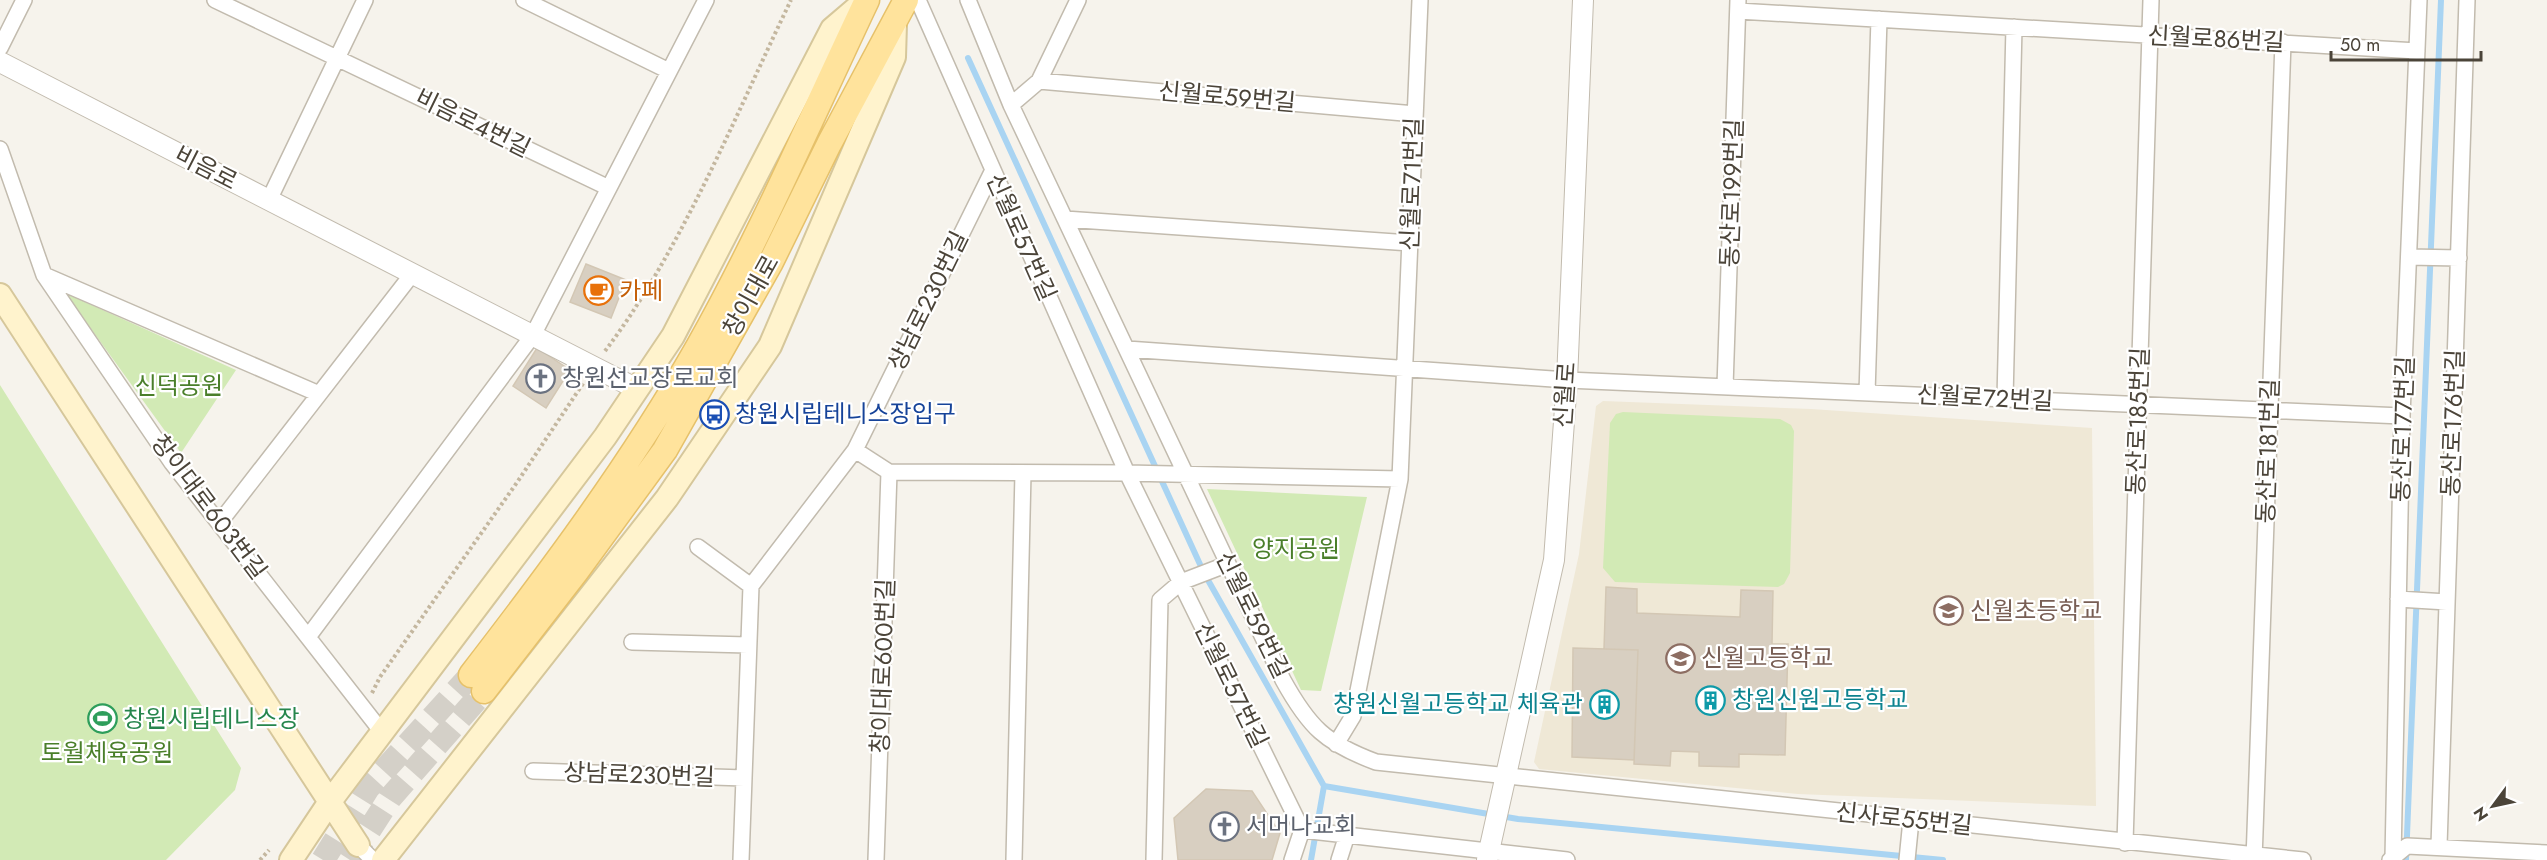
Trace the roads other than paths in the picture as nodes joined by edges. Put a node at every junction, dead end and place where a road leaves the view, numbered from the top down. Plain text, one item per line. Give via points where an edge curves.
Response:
1 (24, 0) edge
2 (215, 0) edge
3 (365, 0) edge
4 (524, 0) edge
5 (706, 0) edge
6 (866, 0) edge
7 (906, 0) edge
8 (918, 0) edge
9 (968, 0) edge
10 (1078, 0) edge
11 (1420, 0) edge
12 (1583, 0) edge
13 (2151, 0) edge
14 (2419, 0) edge
15 (2467, 0) edge
16 (1738, 5) edge
17 (1879, 19) junction
18 (895, 24) junction
19 (2014, 27) junction
20 (2150, 35) junction
21 (2283, 42) junction
22 (0, 48) edge
23 (2417, 51) junction
24 (337, 58) junction
25 (0, 62) edge
26 (669, 71) junction
27 (1039, 81) junction
28 (1011, 105) junction
29 (1415, 114) junction
30 (0, 149) edge
31 (992, 172) junction
32 (609, 188) junction
33 (269, 200) junction
34 (1065, 219) junction
35 (1410, 243) junction
36 (2414, 257) junction
37 (2455, 258) junction
38 (413, 273) junction
39 (44, 275) junction
40 (0, 295) edge
41 (533, 335) junction
42 (1126, 349) junction
43 (1405, 369) junction
44 (1567, 380) junction
45 (1725, 387) junction
46 (637, 389) junction
47 (1868, 393) junction
48 (319, 394) junction
49 (2005, 399) junction
50 (2139, 405) junction
51 (2270, 411) junction
52 (2402, 416) junction
53 (855, 450) junction
54 (889, 472) junction
55 (1023, 473) junction
56 (1127, 473) junction
57 (1179, 474) junction
58 (1400, 479) junction
59 (220, 522) junction
60 (698, 548) dead end
61 (1224, 565) junction
62 (1186, 580) junction
63 (751, 586) junction
64 (2401, 599) junction
65 (2444, 602) junction
66 (308, 637) junction
67 (632, 642) dead end
68 (748, 645) junction
69 (382, 732) junction
70 (1336, 744) junction
71 (533, 771) dead end
72 (744, 778) junction
73 (1505, 780) junction
74 (331, 800) junction
75 (1911, 824) junction
76 (1303, 830) junction
77 (1347, 835) junction
78 (2125, 843) junction
79 (2436, 846) junction
80 (1490, 850) edge
81 (366, 852) edge
82 (2547, 852) edge
83 (2253, 857) edge
84 (2392, 859) edge
85 (291, 860) edge
86 (383, 860) edge
87 (741, 860) edge
88 (876, 860) edge
89 (1014, 860) edge
90 (1154, 860) edge
91 (1292, 860) edge
92 (1339, 860) edge
93 (1567, 860) edge
94 (1907, 860) edge
95 (2302, 860) edge

1 - 22 street
2 - 24 street, 비음로4번길
3 - 24 street
4 - 26 street
5 - 26 street
6 - 18 main road, 창이대로 via 749,249 698,347 642,440 478,683 576,572 665,450 771,262 829,144
6 - 46 main road via 832,29 673,336
7 - 18 main road, 창이대로
8 - 31 street, 신월로57번길
9 - 28 street, 신월로59번길
10 - 27 street
11 - 29 street, 신월로71번길
12 - 44 street, 신월로
13 - 20 street, 동산로185번길
14 - 23 street, 동산로177번길
15 - 37 street, 동산로176번길
16 - 17 street, 신월로86번길
16 - 45 street, 동산로199번길
17 - 19 street, 신월로86번길
17 - 47 street
18 - 86 main road via 894,57 770,346 667,498
19 - 20 street, 신월로86번길
19 - 49 street
20 - 21 street, 신월로86번길
20 - 50 street, 동산로185번길
21 - 23 street, 신월로86번길
21 - 51 street, 동산로181번길
23 - 36 street, 동산로177번길
24 - 32 street, 비음로4번길
24 - 33 street
25 - 33 street, 비음로
26 - 32 street
27 - 28 street
27 - 29 street, 신월로59번길
28 - 34 street, 신월로59번길
29 - 35 street, 신월로71번길
30 - 39 street, 창이대로603번길
31 - 53 street, 상남로230번길
31 - 56 street, 신월로57번길
32 - 41 street
33 - 38 street, 비음로
34 - 35 street
34 - 42 street, 신월로59번길
35 - 43 street, 신월로71번길
36 - 37 street
36 - 52 street, 동산로177번길
37 - 65 street, 동산로176번길
38 - 41 street, 비음로
38 - 48 street
39 - 48 street
39 - 59 street, 창이대로603번길 via 172,463
40 - 74 main road
41 - 46 street, 비음로
41 - 66 street
42 - 43 street
42 - 57 street, 신월로59번길
43 - 44 street
43 - 58 street
44 - 45 street, 신월로72번길
44 - 73 street, 신월로 via 1554,560
45 - 47 street, 신월로72번길
46 - 69 main road
47 - 49 street, 신월로72번길
48 - 59 street
49 - 50 street, 신월로72번길
50 - 51 street, 신월로72번길
50 - 78 street, 동산로185번길
51 - 52 street, 신월로72번길
51 - 83 street, 동산로181번길
52 - 64 street, 동산로177번길
53 - 54 street
53 - 63 street, 상남로230번길
54 - 55 street
54 - 88 street, 창이대로600번길
55 - 56 street
55 - 89 street
56 - 57 street
56 - 62 street, 신월로57번길
57 - 58 street
57 - 61 street, 신월로59번길
58 - 70 street via 1353,716
59 - 66 street, 창이대로603번길
60 - 63 street
61 - 62 street
61 - 70 street, 신월로59번길 via 1300,710 1320,734
62 - 76 street, 신월로57번길
62 - 90 street via 1160,600
63 - 68 street, 상남로230번길
64 - 65 street
64 - 84 street, 동산로177번길
65 - 79 street, 동산로176번길
66 - 69 street, 창이대로603번길
67 - 68 street
68 - 72 street, 상남로230번길
69 - 74 main road
70 - 73 street, 신월로59번길 via 1376,762
71 - 72 street, 상남로230번길
72 - 87 street, 상남로230번길
73 - 75 street, 신사로55번길
73 - 80 street, 신월로
74 - 81 main road
74 - 85 main road
75 - 78 street, 신사로55번길
75 - 94 street
76 - 77 street
76 - 91 street
77 - 80 street
77 - 92 street
78 - 83 street, 신사로55번길
79 - 82 street
79 - 84 street via 2407,846
80 - 93 street
83 - 95 street, 신사로55번길

